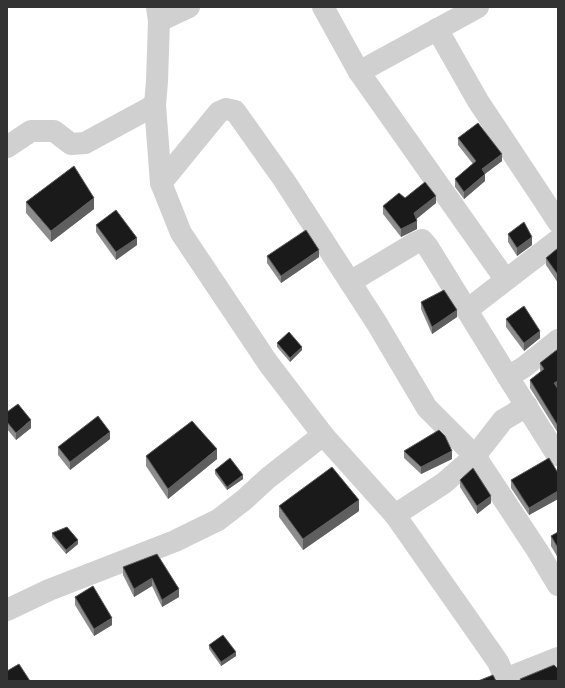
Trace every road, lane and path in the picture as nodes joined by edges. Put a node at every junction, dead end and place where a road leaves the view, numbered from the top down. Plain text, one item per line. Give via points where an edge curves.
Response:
1 (189, 7) edge
2 (323, 7) edge
3 (478, 7) edge
4 (158, 14) edge
5 (437, 29) junction
6 (359, 72) junction
7 (155, 105) junction
8 (7, 147) edge
9 (160, 183) junction
10 (558, 222) edge
11 (558, 240) edge
12 (505, 279) junction
13 (350, 282) junction
14 (467, 310) junction
15 (558, 340) edge
16 (508, 377) junction
17 (527, 406) junction
18 (323, 435) junction
19 (558, 455) edge
20 (475, 456) junction
21 (395, 515) junction
22 (558, 585) edge
23 (7, 610) edge
24 (558, 658) edge
25 (506, 680) edge

1 - 4 street
2 - 6 street
3 - 5 street
4 - 7 street
5 - 6 street
5 - 10 street via 478,101
6 - 12 street
7 - 8 street via 85,144 72,144 54,131 31,131
7 - 9 street
9 - 13 street via 219,112 226,109 235,111 284,180
9 - 18 street via 181,234 268,363
11 - 12 street
12 - 14 street
13 - 14 street via 422,240
13 - 20 street via 427,408
14 - 16 street
15 - 16 street
16 - 17 street
17 - 19 street
17 - 20 street via 502,420
18 - 21 street
18 - 23 street via 218,520
20 - 21 street via 444,483
20 - 22 street
21 - 25 street via 498,662
24 - 25 street

